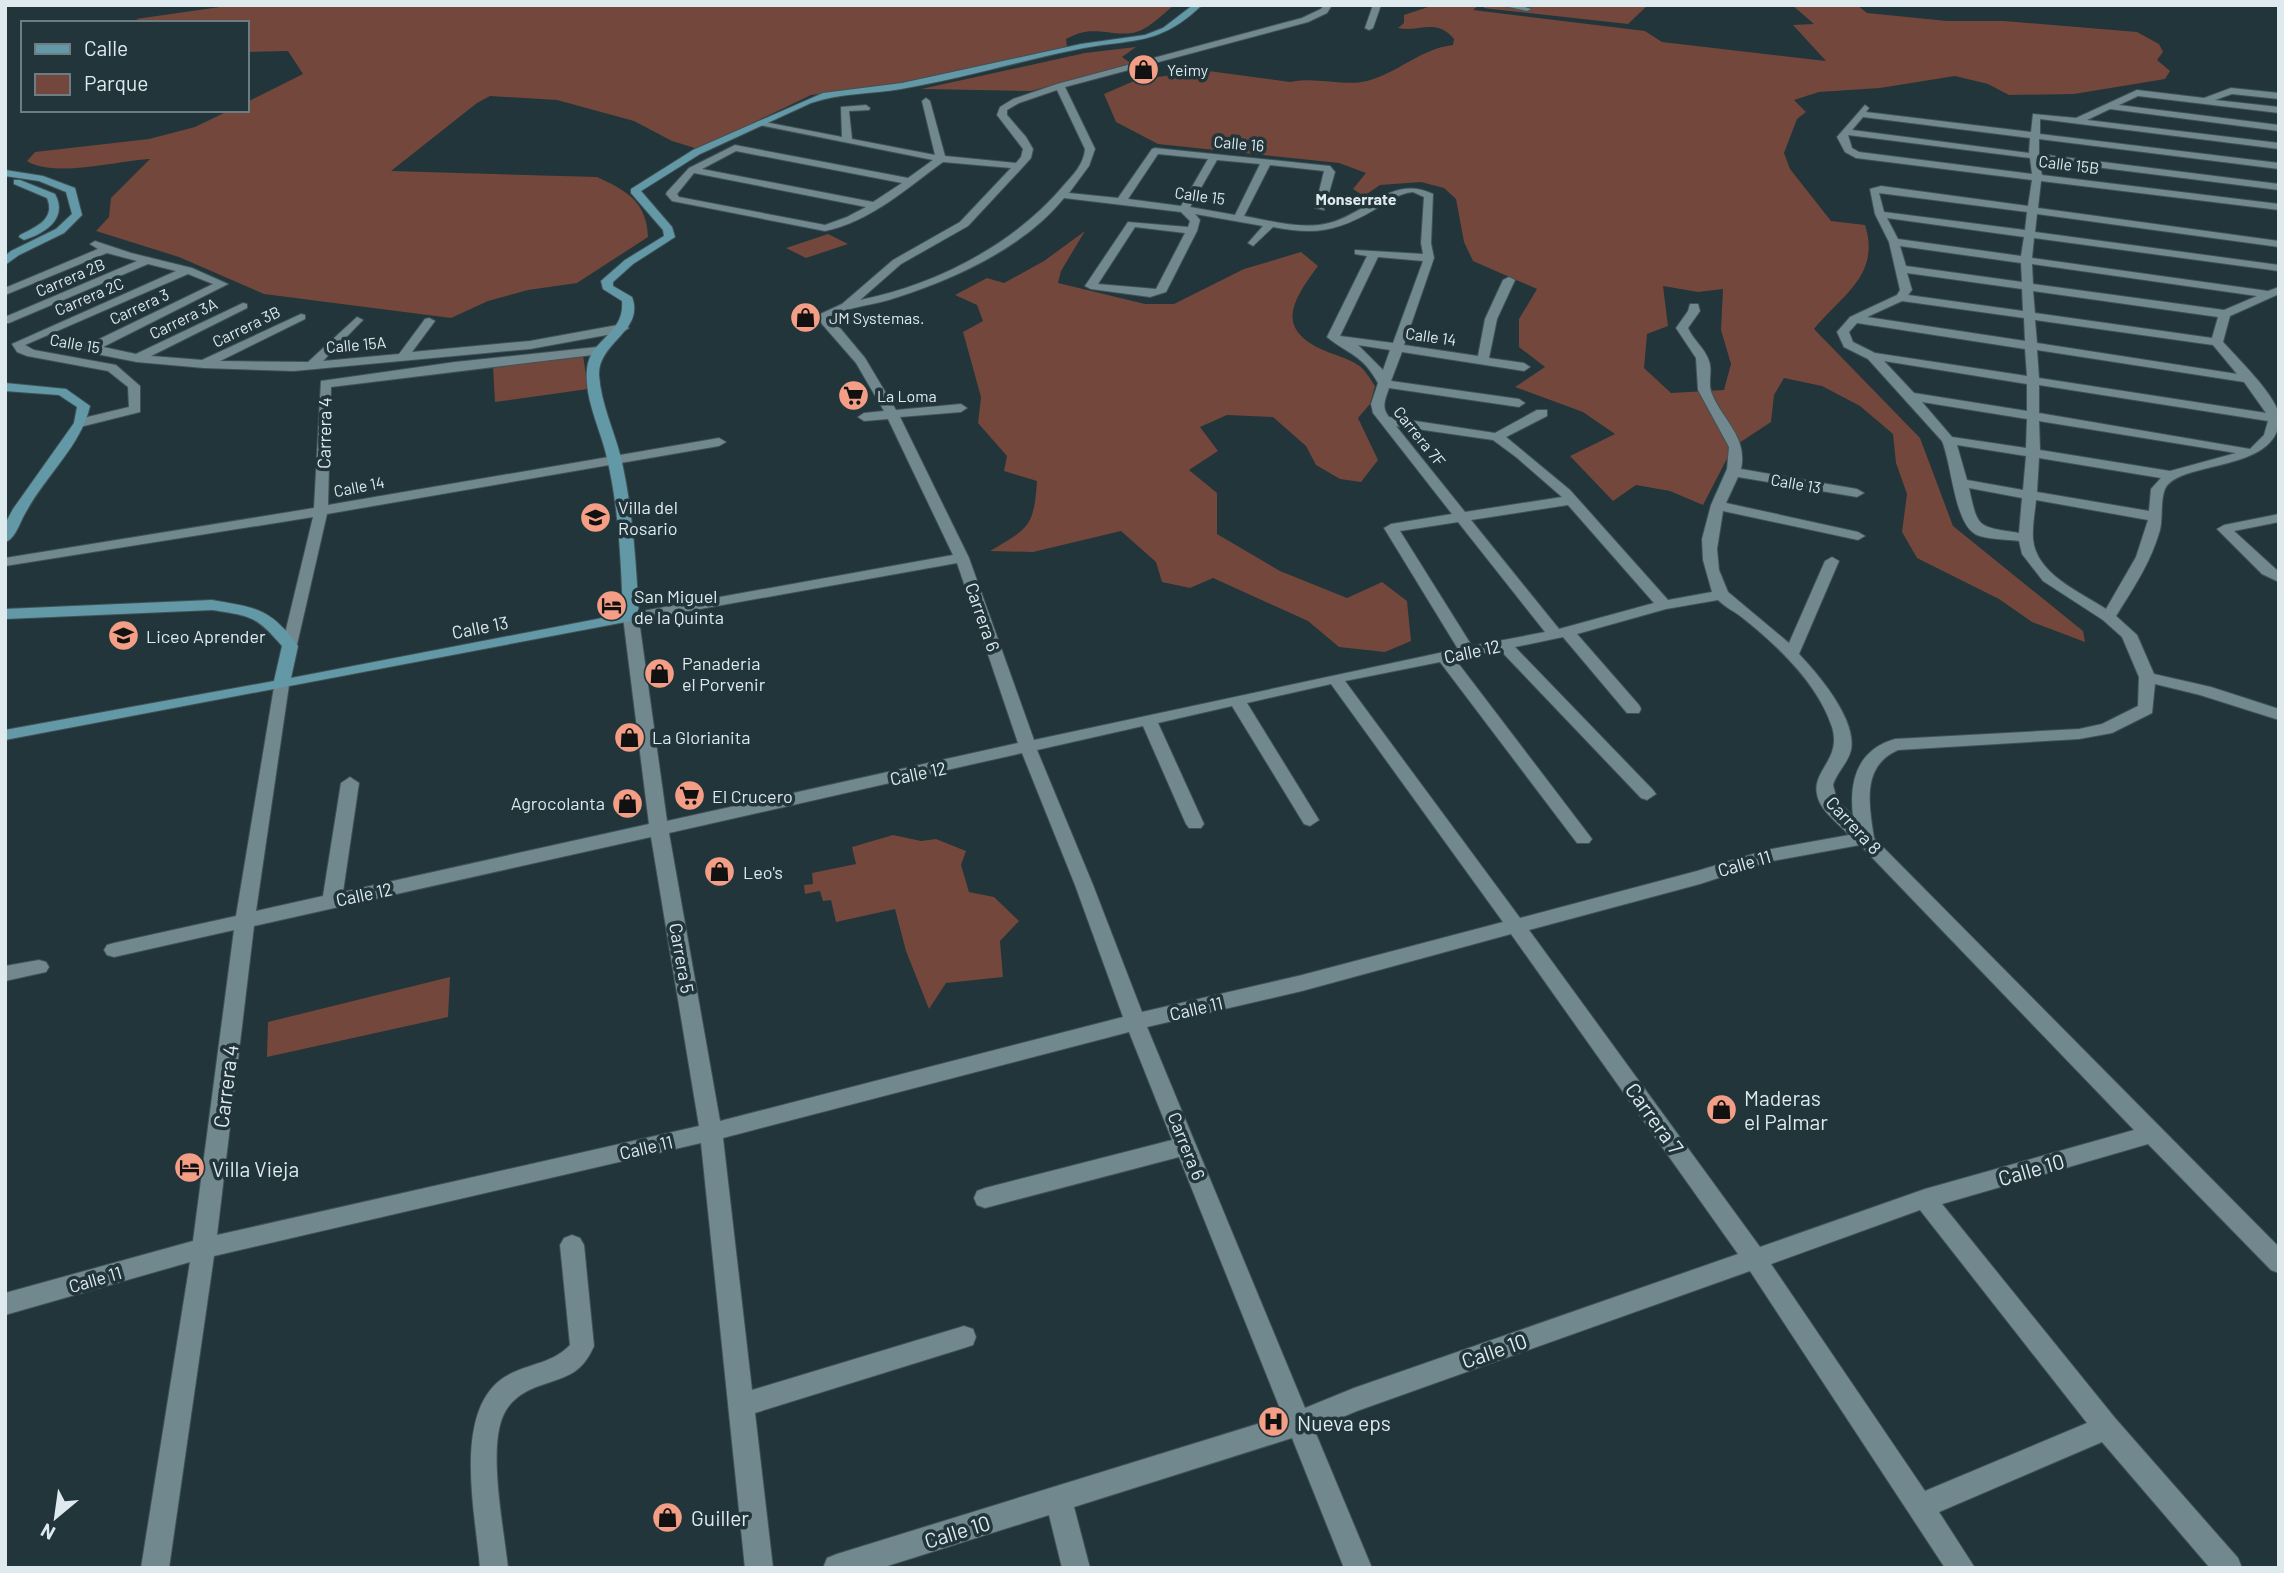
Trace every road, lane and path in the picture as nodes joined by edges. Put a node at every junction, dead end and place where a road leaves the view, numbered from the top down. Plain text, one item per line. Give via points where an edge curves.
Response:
1 (1198, 5) edge
2 (1328, 5) edge
3 (1377, 5) edge
4 (1504, 5) edge
5 (1527, 9) dead end
6 (1369, 28) dead end
7 (1060, 86) junction
8 (2279, 96) edge
9 (2202, 101) junction
10 (926, 102) dead end
11 (2110, 106) junction
12 (866, 108) dead end
13 (2279, 110) edge
14 (2078, 121) junction
15 (759, 124) junction
16 (771, 128) junction
17 (2279, 128) edge
18 (1844, 132) junction
19 (2034, 136) junction
20 (847, 140) junction
21 (2279, 146) edge
22 (735, 148) junction
23 (2034, 155) junction
24 (1214, 156) junction
25 (941, 159) junction
26 (1267, 161) junction
27 (1019, 166) junction
28 (2279, 166) edge
29 (692, 170) junction
30 (5, 173) edge
31 (2037, 176) junction
32 (5, 181) edge
33 (908, 181) junction
34 (2279, 187) edge
35 (1423, 190) joint
36 (1063, 195) junction
37 (1121, 202) junction
38 (873, 205) junction
39 (2279, 207) edge
40 (1320, 208) dead end
41 (2032, 208) junction
42 (1184, 209) junction
43 (1880, 214) junction
44 (1238, 218) junction
45 (1269, 225) junction
46 (1192, 231) junction
47 (2030, 235) junction
48 (1894, 242) junction
49 (1253, 243) dead end
50 (95, 244) dead end
51 (2279, 244) edge
52 (5, 246) edge
53 (107, 249) junction
54 (1359, 252) dead end
55 (1374, 253) junction
56 (1429, 258) junction
57 (2026, 260) junction
58 (5, 262) edge
59 (144, 262) junction
60 (2279, 268) edge
61 (188, 270) junction
62 (1902, 270) junction
63 (1509, 280) dead end
64 (2027, 287) junction
65 (5, 292) edge
66 (2274, 292) edge
67 (1901, 297) junction
68 (243, 306) dead end
69 (846, 306) junction
70 (1694, 306) dead end
71 (2225, 314) junction
72 (2029, 316) junction
73 (301, 317) dead end
74 (1854, 319) junction
75 (9, 320) dead end
76 (357, 320) dead end
77 (429, 321) dead end
78 (623, 328) junction
79 (1334, 337) junction
80 (2217, 342) junction
81 (2033, 346) junction
82 (91, 348) junction
83 (1395, 348) junction
84 (597, 351) junction
85 (31, 353) joint
86 (403, 356) junction
87 (1872, 356) junction
88 (137, 358) junction
89 (1483, 360) junction
90 (85, 362) junction
91 (313, 364) junction
92 (204, 365) junction
93 (1524, 367) dead end
94 (2248, 379) junction
95 (2034, 381) junction
96 (1385, 384) junction
97 (5, 387) edge
98 (1910, 396) junction
99 (1519, 403) dead end
100 (961, 408) dead end
101 (891, 412) junction
102 (1542, 413) dead end
103 (2033, 416) junction
104 (864, 417) dead end
105 (2275, 418) junction
106 (1387, 421) junction
107 (80, 423) junction
108 (1497, 437) junction
109 (1948, 440) junction
110 (719, 442) dead end
111 (2033, 453) junction
112 (2253, 453) junction
113 (614, 460) junction
114 (1734, 472) junction
115 (2170, 475) junction
116 (1962, 483) junction
117 (1857, 493) dead end
118 (2029, 494) junction
119 (1571, 500) junction
120 (1718, 506) junction
121 (321, 511) junction
122 (2157, 517) junction
123 (1463, 518) junction
124 (2279, 518) edge
125 (1858, 536) dead end
126 (5, 538) edge
127 (2026, 538) junction
128 (962, 558) junction
129 (1832, 561) dead end
130 (5, 562) edge
131 (2275, 572) edge
132 (1721, 595) junction
133 (1664, 605) junction
134 (5, 614) edge
135 (631, 617) junction
136 (2108, 617) junction
137 (1560, 633) junction
138 (1503, 644) junction
139 (290, 646) junction
140 (1467, 651) junction
141 (1791, 655) junction
142 (1444, 656) junction
143 (2147, 677) junction
144 (1335, 678) junction
145 (281, 685) junction
146 (1238, 702) junction
147 (1633, 709) dead end
148 (2279, 715) edge
149 (1149, 722) junction
150 (5, 734) edge
151 (1028, 748) junction
152 (350, 783) dead end
153 (1647, 794) dead end
154 (1310, 820) dead end
155 (1195, 824) dead end
156 (659, 829) junction
157 (1865, 838) junction
158 (1583, 839) dead end
159 (332, 901) junction
160 (246, 920) junction
161 (1516, 927) junction
162 (114, 950) dead end
163 (39, 967) dead end
164 (5, 974) edge
165 (1135, 1022) junction
166 (711, 1132) junction
167 (2151, 1134) junction
168 (1187, 1146) junction
169 (985, 1199) dead end
170 (1925, 1199) junction
171 (572, 1245) dead end
172 (204, 1248) junction
173 (1754, 1258) junction
174 (2279, 1263) edge
175 (5, 1304) edge
176 (964, 1337) dead end
177 (742, 1405) junction
178 (1299, 1423) junction
179 (2106, 1427) junction
180 (1059, 1500) junction
181 (1919, 1507) junction
182 (155, 1568) edge
183 (494, 1568) edge
184 (759, 1568) edge
185 (837, 1568) edge
186 (1076, 1568) edge
187 (1358, 1568) edge
188 (1961, 1568) edge
189 (2228, 1568) edge

1 - 15 street via 1166,30 1146,37 1080,46 902,86 826,95
2 - 7 street via 1305,20
3 - 6 street
4 - 5 street
7 - 27 street via 1003,108 1002,115 1028,149
7 - 36 street via 1090,146 1089,157
8 - 9 street via 2231,91
9 - 11 street via 2137,93
9 - 13 street
10 - 25 street
11 - 14 street
11 - 17 street
12 - 20 street via 844,109
14 - 19 street via 2036,116
14 - 21 street
15 - 16 street
15 - 78 street via 692,153 635,191 670,237 607,281 607,287 628,299 631,311
16 - 20 street
16 - 22 street
18 - 19 street via 1863,111
18 - 23 street
18 - 31 street, Calle 15B via 1845,146 1856,155
19 - 23 street
19 - 28 street
20 - 25 street
22 - 29 street
22 - 33 street
23 - 31 street
23 - 34 street
24 - 26 street, Calle 16
24 - 37 street, Calle 16 via 1155,151
24 - 42 street
25 - 27 street
25 - 33 street
26 - 40 street, Calle 16 via 1320,166 1330,172
26 - 44 street
27 - 69 street via 964,224 897,262
29 - 38 street
29 - 38 street via 672,197 825,228 841,226
30 - 58 street via 43,177 71,190 77,215 60,231
31 - 39 street, Calle 15B
31 - 41 street
32 - 52 street via 36,188 51,196 55,205 54,216 42,228
33 - 38 street
35 - 45 street, Calle 15 via 1402,190 1331,226 1306,230
35 - 56 street, Carrera 7F via 1429,196
36 - 37 street, Calle 15
36 - 69 street via 984,257 941,278
37 - 42 street, Calle 15
41 - 43 street via 1881,189 1874,191
41 - 47 street
41 - 51 street
42 - 44 street, Calle 15
42 - 46 street via 1195,220
43 - 47 street
43 - 48 street
44 - 45 street, Calle 15
45 - 49 street
46 - 46 street via 1160,292 1091,286 1132,224
47 - 57 street
47 - 60 street
48 - 57 street
48 - 62 street
50 - 53 street
53 - 59 street
53 - 65 street
54 - 55 street
55 - 56 street
55 - 79 street
56 - 83 street, Carrera 7F
57 - 64 street
57 - 66 street
59 - 61 street
59 - 75 street, Carrera 2B
61 - 82 street, Carrera 3 via 222,284
61 - 85 street, Carrera 2C via 18,344
62 - 64 street
62 - 67 street via 1906,290
63 - 89 street via 1491,318
64 - 71 street
64 - 72 street
66 - 71 street
67 - 72 street
67 - 74 street
68 - 88 street, Carrera 3A
69 - 101 street, Carrera 6 via 824,315 861,361
70 - 114 street via 1682,328 1704,363 1704,390 1722,416 1736,452
71 - 80 street
72 - 80 street
72 - 81 street
73 - 92 street, Carrera 3B
74 - 81 street
74 - 87 street via 1843,332 1848,344
76 - 91 street
77 - 86 street
78 - 84 street
78 - 86 street, Calle 15A via 530,345
79 - 83 street, Calle 14
79 - 96 street via 1367,355
80 - 94 street
81 - 94 street
81 - 95 street
82 - 88 street, Calle 15A
82 - 90 street
83 - 89 street, Calle 14
83 - 96 street, Carrera 7F
84 - 113 street, Carrera 5 via 593,370
84 - 121 street, Carrera 4 via 325,384
85 - 90 street, Calle 15
86 - 91 street, Calle 15A
87 - 95 street
87 - 98 street
88 - 92 street, Calle 15A
89 - 93 street, Calle 14
90 - 107 street, Calle 15 via 112,368 134,386 135,410
91 - 92 street, Calle 15A via 260,368
94 - 105 street
95 - 103 street
95 - 105 street
96 - 99 street
96 - 106 street, Carrera 7F via 1377,404
97 - 107 street via 62,392 84,406
98 - 103 street
98 - 109 street
100 - 101 street
101 - 104 street
101 - 128 street, Carrera 6
102 - 108 street
103 - 111 street
103 - 112 street
105 - 112 street via 2270,436
106 - 108 street
106 - 123 street, Carrera 7F
107 - 126 street
108 - 119 street via 1524,454
109 - 111 street
109 - 116 street
110 - 113 street, Calle 14
111 - 115 street
111 - 118 street
112 - 115 street
113 - 121 street, Calle 14
113 - 135 street, Carrera 5 via 629,562
114 - 117 street, Calle 13
114 - 120 street
115 - 122 street via 2158,489
116 - 118 street
116 - 127 street via 1969,520 1981,531
118 - 122 street
118 - 127 street
119 - 123 street
119 - 133 street
120 - 125 street
120 - 132 street via 1707,550
121 - 130 street, Calle 14
121 - 139 street, Carrera 4
122 - 136 street via 2144,561
123 - 137 street, Carrera 7F
123 - 140 street via 1391,528
124 - 131 street via 2224,529
127 - 136 street via 2029,554 2048,578
128 - 135 street, Calle 13
128 - 151 street, Carrera 6
129 - 141 street
132 - 133 street, Calle 12
132 - 141 street, Carrera 8
133 - 137 street, Calle 12
134 - 139 street via 212,605 267,619
135 - 145 street, Calle 13
135 - 156 street, Carrera 5
136 - 143 street via 2129,635
137 - 138 street, Calle 12
137 - 147 street, Carrera 7F
138 - 140 street, Calle 12
138 - 153 street
139 - 145 street, Carrera 4
140 - 142 street, Calle 12
141 - 157 street, Carrera 8 via 1816,685 1841,732 1844,745 1823,792
142 - 144 street, Calle 12
142 - 158 street
143 - 148 street
143 - 157 street via 2147,709 2106,729 1895,745 1875,755 1864,773 1859,801
144 - 146 street, Calle 12
144 - 161 street, Carrera 7
145 - 150 street, Calle 13
145 - 160 street, Carrera 4
146 - 149 street, Calle 12
146 - 154 street
149 - 151 street, Calle 12
149 - 155 street
151 - 156 street, Calle 12
151 - 165 street, Carrera 6
152 - 159 street
156 - 159 street, Calle 12
156 - 166 street, Carrera 5
157 - 161 street, Calle 11 via 1766,856
157 - 167 street, Carrera 8
159 - 160 street, Calle 12
160 - 162 street, Calle 12
160 - 172 street, Carrera 4
161 - 165 street, Calle 11
161 - 173 street, Carrera 7
163 - 164 street
165 - 166 street, Calle 11
165 - 168 street, Carrera 6
166 - 172 street, Calle 11
166 - 177 street, Carrera 5
167 - 170 street, Calle 10
167 - 174 street, Carrera 8
168 - 169 street
168 - 178 street, Carrera 6
170 - 173 street, Calle 10
170 - 179 street
171 - 183 street via 582,1346 579,1355 513,1384 493,1407 484,1437
172 - 175 street, Calle 11
172 - 182 street, Carrera 4
173 - 178 street, Calle 10 via 1354,1399
173 - 181 street, Carrera 7
176 - 177 street
177 - 184 street, Carrera 5
178 - 180 street, Calle 10
178 - 187 street, Carrera 6
179 - 181 street
179 - 189 street
180 - 185 street, Calle 10
180 - 186 street
181 - 188 street, Carrera 7

